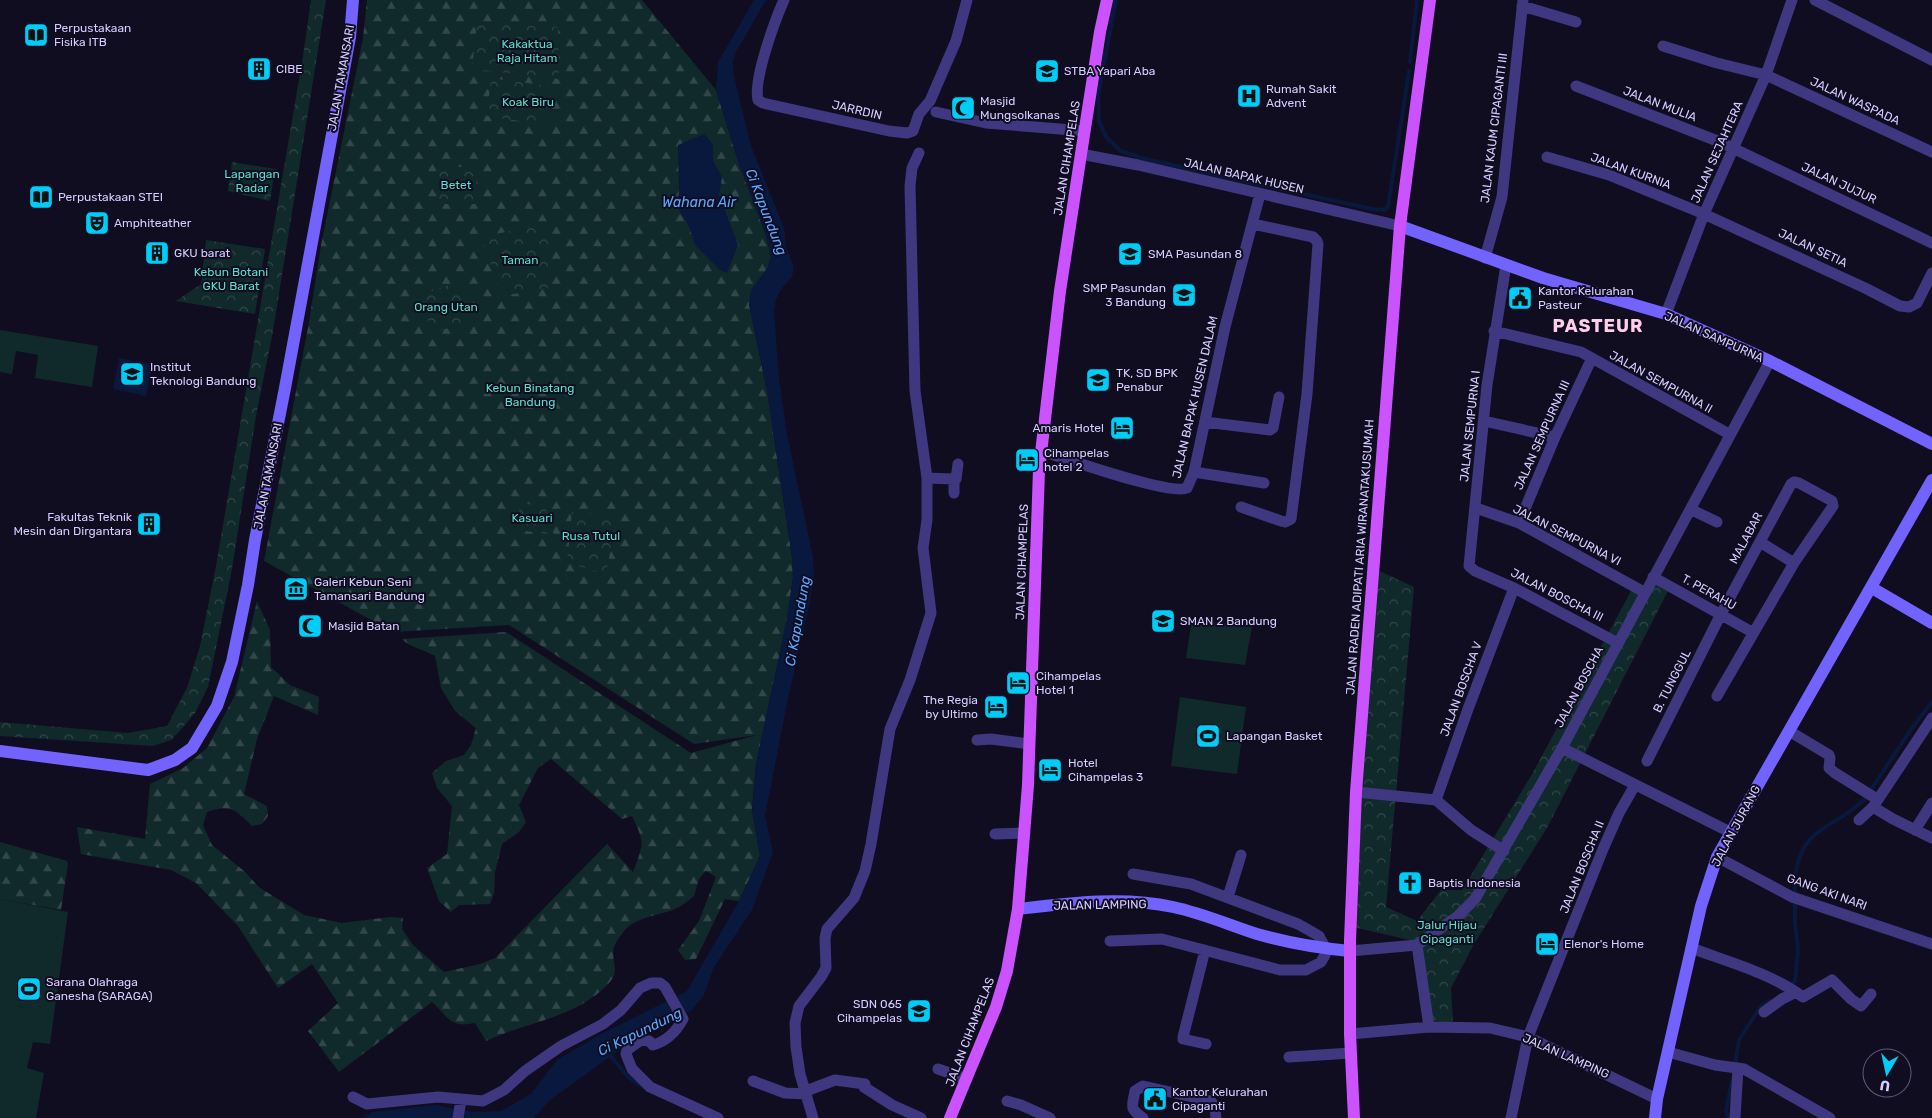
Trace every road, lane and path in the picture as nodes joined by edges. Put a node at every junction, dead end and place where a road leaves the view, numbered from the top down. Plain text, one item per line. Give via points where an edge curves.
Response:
1 (353, 0) edge
2 (784, 0) edge
3 (967, 0) edge
4 (1107, 0) edge
5 (1430, 0) edge
6 (1792, 0) edge
7 (1815, 0) edge
8 (1523, 3) edge
9 (1576, 22) dead end
10 (1663, 46) dead end
11 (1932, 60) edge
12 (1766, 76) junction
13 (1576, 86) dead end
14 (936, 112) dead end
15 (1085, 131) junction
16 (1733, 148) junction
17 (1932, 152) edge
18 (919, 153) dead end
19 (1081, 154) junction
20 (1547, 158) dead end
21 (1260, 194) junction
22 (1704, 214) junction
23 (1253, 224) junction
24 (1400, 226) junction
25 (1932, 243) edge
26 (1485, 258) junction
27 (1505, 269) junction
28 (1932, 273) edge
29 (1666, 314) junction
30 (1494, 331) junction
31 (1591, 360) junction
32 (1770, 361) junction
33 (1279, 397) dead end
34 (1484, 421) junction
35 (1205, 422) junction
36 (1729, 434) junction
37 (1555, 437) junction
38 (1932, 444) edge
39 (1041, 451) junction
40 (958, 464) dead end
41 (1194, 472) junction
42 (927, 478) junction
43 (954, 479) junction
44 (1932, 480) edge
45 (1264, 483) dead end
46 (954, 493) dead end
47 (1241, 508) dead end
48 (1476, 508) junction
49 (1692, 510) junction
50 (1717, 522) dead end
51 (1519, 523) junction
52 (1760, 542) junction
53 (1794, 562) junction
54 (1482, 574) joint
55 (1653, 577) junction
56 (1514, 588) junction
57 (1872, 588) junction
58 (1644, 592) junction
59 (1721, 614) junction
60 (1932, 623) edge
61 (1752, 632) junction
62 (1618, 643) junction
63 (1717, 696) dead end
64 (1932, 718) edge
65 (1789, 731) junction
66 (977, 740) dead end
67 (1029, 744) junction
68 (1562, 748) junction
69 (0, 751) edge
70 (1647, 760) dead end
71 (1635, 785) junction
72 (1356, 792) junction
73 (1436, 800) junction
74 (1875, 803) junction
75 (1932, 803) edge
76 (1859, 820) dead end
77 (1915, 830) junction
78 (1730, 832) junction
79 (1025, 833) junction
80 (995, 834) dead end
81 (1932, 838) edge
82 (1504, 850) junction
83 (1241, 855) dead end
84 (1717, 857) junction
85 (1133, 874) dead end
86 (1228, 898) junction
87 (1018, 909) junction
88 (1110, 941) dead end
89 (1932, 944) edge
90 (1417, 946) junction
91 (1691, 948) junction
92 (1326, 949) junction
93 (1205, 950) junction
94 (1350, 951) junction
95 (1796, 992) junction
96 (1871, 994) dead end
97 (1764, 1012) dead end
98 (1429, 1026) junction
99 (1350, 1034) junction
100 (1528, 1037) junction
101 (1206, 1044) dead end
102 (1668, 1052) junction
103 (1351, 1053) junction
104 (1289, 1057) dead end
105 (1738, 1068) junction
106 (938, 1069) dead end
107 (967, 1079) junction
108 (753, 1081) dead end
109 (808, 1092) junction
110 (353, 1098) dead end
111 (1657, 1099) junction
112 (1007, 1101) dead end
113 (459, 1109) edge
114 (718, 1118) edge
115 (813, 1118) edge
116 (921, 1118) edge
117 (950, 1118) edge
118 (1050, 1118) edge
119 (1143, 1118) edge
120 (1216, 1118) edge
121 (1354, 1118) edge
122 (1511, 1118) edge
123 (1654, 1118) edge
124 (1734, 1118) edge
125 (1830, 1118) edge

1 - 69 main road, JALAN TAMANSARI via 348,47 248,585 232,662 217,706 192,748 175,760 148,770
2 - 3 street, JARRDIN via 760,76 758,100 907,133 913,131 919,114 930,100 956,41
4 - 15 main road, JALAN CIHAMPELAS
5 - 24 main road, JALAN RADEN ADIPATI ARIA WIRANATAKUSUMAH
6 - 12 street, JALAN SEJAHTERA
7 - 11 street
8 - 9 street
8 - 26 street, JALAN KAUM CIPAGANTI III via 1502,197
10 - 12 street, JALAN WASPADA
12 - 16 street, JALAN SEJAHTERA
12 - 17 street, JALAN WASPADA
13 - 16 street, JALAN MULIA
14 - 15 street via 986,123
15 - 19 main road, JALAN CIHAMPELAS
16 - 22 street, JALAN SEJAHTERA
16 - 25 street, JALAN JUJUR
18 - 42 street via 912,168 910,186 914,391
19 - 21 street, JALAN BAPAK HUSEN
19 - 39 main road, JALAN CIHAMPELAS via 1060,291
20 - 22 street, JALAN KURNIA via 1609,175
21 - 23 street, JALAN BAPAK HUSEN DALAM
21 - 24 street, JALAN BAPAK HUSEN
22 - 28 street, JALAN SETIA via 1900,306 1909,307 1917,303
22 - 29 street, JALAN SEJAHTERA
23 - 35 street, JALAN BAPAK HUSEN DALAM via 1225,326
23 - 47 street via 1312,237 1318,244 1307,394 1291,519 1281,521
24 - 26 main road, JALAN SAMPURNA
24 - 72 main road, JALAN RADEN ADIPATI ARIA WIRANATAKUSUMAH
26 - 27 main road, JALAN SAMPURNA
27 - 29 main road, JALAN SAMPURNA
27 - 30 street, JALAN SEMPURNA I
29 - 32 main road, JALAN SAMPURNA
30 - 31 street, JALAN SEMPURNA II via 1581,352
30 - 34 street, JALAN SEMPURNA I
31 - 36 street, JALAN SEMPURNA II
31 - 37 street, JALAN SEMPURNA III
32 - 36 street, JALAN BOSCHA
32 - 38 main road, JALAN SAMPURNA
33 - 35 street via 1270,430
34 - 37 street
34 - 48 street, JALAN SEMPURNA I
35 - 41 street, JALAN BAPAK HUSEN DALAM
36 - 49 street, JALAN BOSCHA
37 - 51 street, JALAN SEMPURNA III
39 - 41 street, JALAN BAPAK HUSEN DALAM via 1160,487 1183,490
39 - 67 main road, JALAN CIHAMPELAS
40 - 43 street
41 - 45 street
42 - 43 street
42 - 109 street via 922,548 931,613 910,680 890,729 865,870 854,898 827,929 826,968 799,1006 795,1023 796,1047 800,1074
43 - 46 street
44 - 57 main road, JALAN JURANG
48 - 51 street, JALAN SEMPURNA VI
48 - 54 street, JALAN SEMPURNA I via 1469,566
49 - 50 street
49 - 55 street, JALAN BOSCHA
51 - 58 street, JALAN SEMPURNA VI
52 - 53 street
52 - 53 street, MALABAR via 1791,484 1800,483 1833,504
52 - 59 street, MALABAR
53 - 61 street
54 - 56 street, JALAN BOSCHA III
55 - 58 street, JALAN BOSCHA
55 - 59 street, T. PERAHU
56 - 62 street, JALAN BOSCHA III
56 - 73 street, JALAN BOSCHA V
57 - 60 main road
57 - 65 main road, JALAN JURANG
58 - 62 street, JALAN BOSCHA
59 - 61 street, T. PERAHU
59 - 70 street, B. TUNGGUL
61 - 63 street
62 - 68 street, JALAN BOSCHA
64 - 74 street
65 - 74 street via 1828,755 1829,768
65 - 78 main road, JALAN JURANG
66 - 67 street
67 - 79 main road, JALAN CIHAMPELAS
68 - 71 street
68 - 82 street, JALAN BOSCHA
71 - 78 street
71 - 100 street, JALAN BOSCHA II via 1603,849
72 - 73 street
72 - 94 main road, JALAN RADEN ADIPATI ARIA WIRANATAKUSUMAH
73 - 82 street via 1471,830
74 - 76 street
74 - 77 street via 1893,819
75 - 77 street
77 - 81 street
78 - 84 main road, JALAN JURANG
79 - 80 street
79 - 87 main road, JALAN CIHAMPELAS
82 - 90 street, JALAN BOSCHA via 1475,899 1458,916
83 - 86 street
84 - 89 street, GANG AKI NARI via 1792,897
84 - 91 main road, JALAN JURANG
85 - 86 street via 1192,884
86 - 92 street via 1298,924 1319,936
87 - 92 main road, JALAN LAMPING via 1064,903 1142,902 1198,913 1294,944
87 - 107 main road, JALAN CIHAMPELAS via 1002,989
88 - 93 street via 1162,940
90 - 94 street
90 - 98 street
91 - 95 street via 1768,976
91 - 102 main road, JALAN JURANG
92 - 93 street via 1321,962 1306,970 1280,970
92 - 94 main road, JALAN LAMPING
93 - 101 street via 1183,1038
94 - 99 main road, JALAN RADEN ADIPATI ARIA WIRANATAKUSUMAH
95 - 96 street via 1803,997 1832,980 1861,1006
95 - 97 street
98 - 99 street, JALAN LAMPING
98 - 100 street, JALAN LAMPING via 1490,1028
99 - 103 main road, JALAN RADEN ADIPATI ARIA WIRANATAKUSUMAH
100 - 111 street, JALAN LAMPING
100 - 122 street, JALAN BOSCHA II
102 - 105 street
102 - 111 main road, JALAN JURANG
103 - 104 street
103 - 121 main road, JALAN RADEN ADIPATI ARIA WIRANATAKUSUMAH
105 - 124 street
105 - 125 street
106 - 107 street
107 - 117 main road, JALAN CIHAMPELAS
108 - 109 street via 785,1093
109 - 115 street
109 - 116 street via 835,1080 864,1084 878,1096
110 - 113 street via 367,1104 438,1097
111 - 123 main road, JALAN JURANG
112 - 118 street
113 - 114 street via 504,1090 543,1058 603,1024 621,1010 640,988 660,983 683,1017 678,1029 666,1040 653,1045 641,1040 627,1050 632,1069 649,1090
119 - 120 street via 1133,1111 1132,1106 1135,1091 1143,1086 1211,1101 1216,1108

